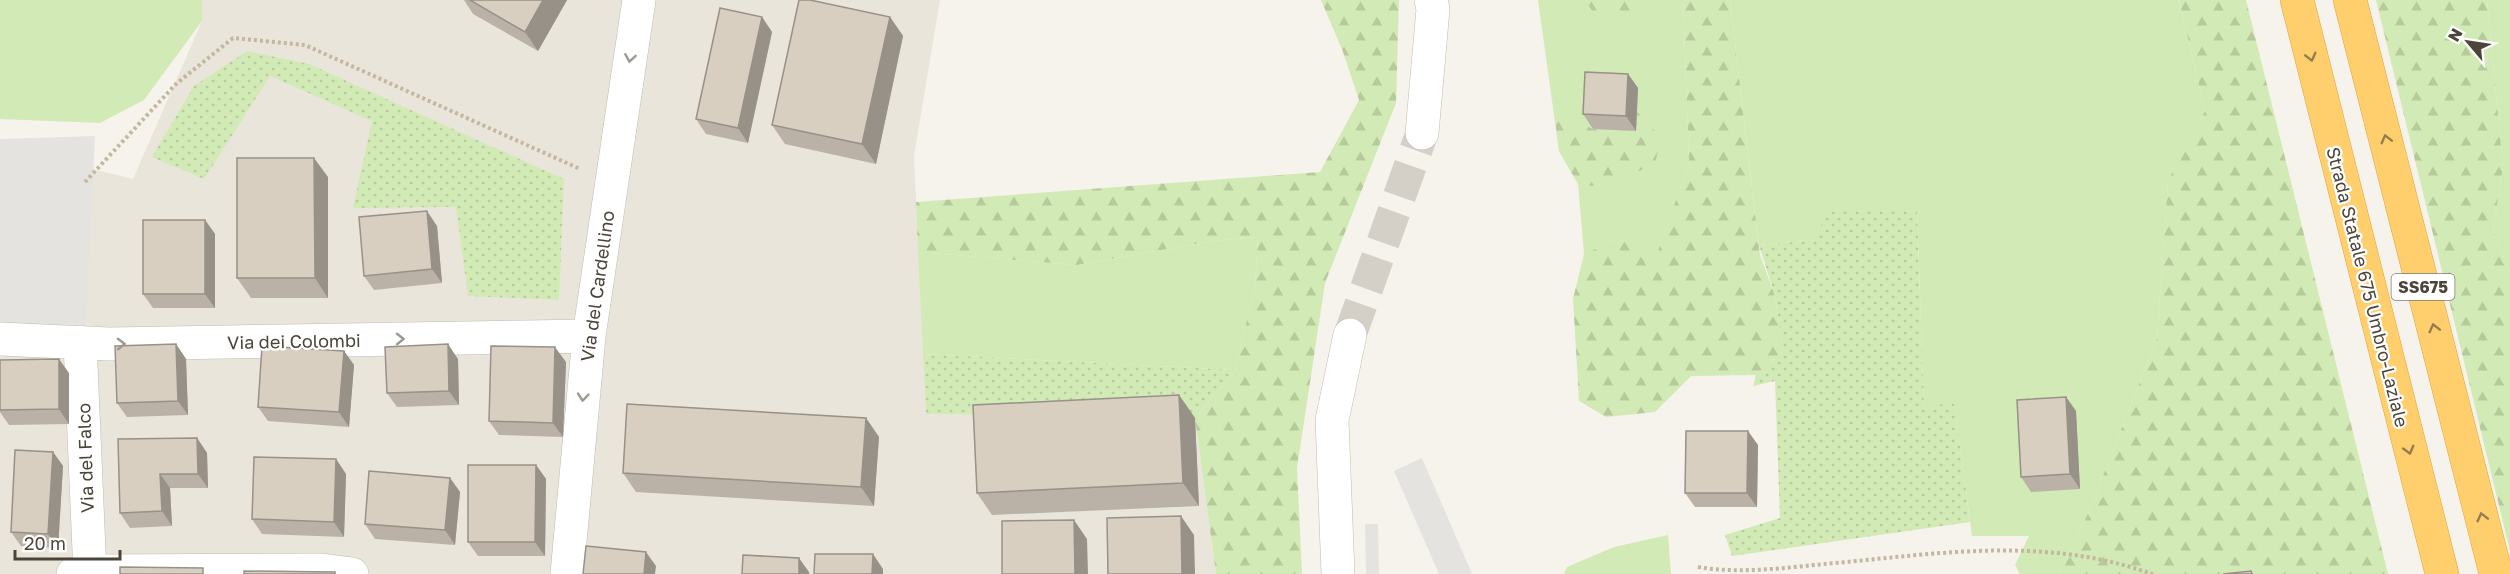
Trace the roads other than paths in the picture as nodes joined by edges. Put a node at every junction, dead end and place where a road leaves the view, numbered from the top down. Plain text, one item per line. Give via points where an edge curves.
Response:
1 (639, 0) edge
2 (1431, 0) edge
3 (2297, 0) edge
4 (2350, 0) edge
5 (1422, 133) tunnel mouth
6 (1350, 335) tunnel mouth
7 (589, 336) junction
8 (0, 339) edge
9 (80, 342) junction
10 (84, 573) edge
11 (352, 574) edge
12 (567, 574) edge
13 (1338, 574) edge
14 (2442, 574) edge
15 (2496, 574) edge

1 -> 7 street, Via del Cardellino
2 - 5 street
3 -> 14 highway, Strada Statale 675 Umbro-Laziale / SS675
15 -> 4 highway, SS675
6 - 13 street via 1332,420
9 -> 7 street, Via dei Colombi
7 -> 12 street, Via del Cardellino
8 - 9 street, Via dei Colombi
9 - 10 street, Via del Falco
10 - 11 street via 322,570

